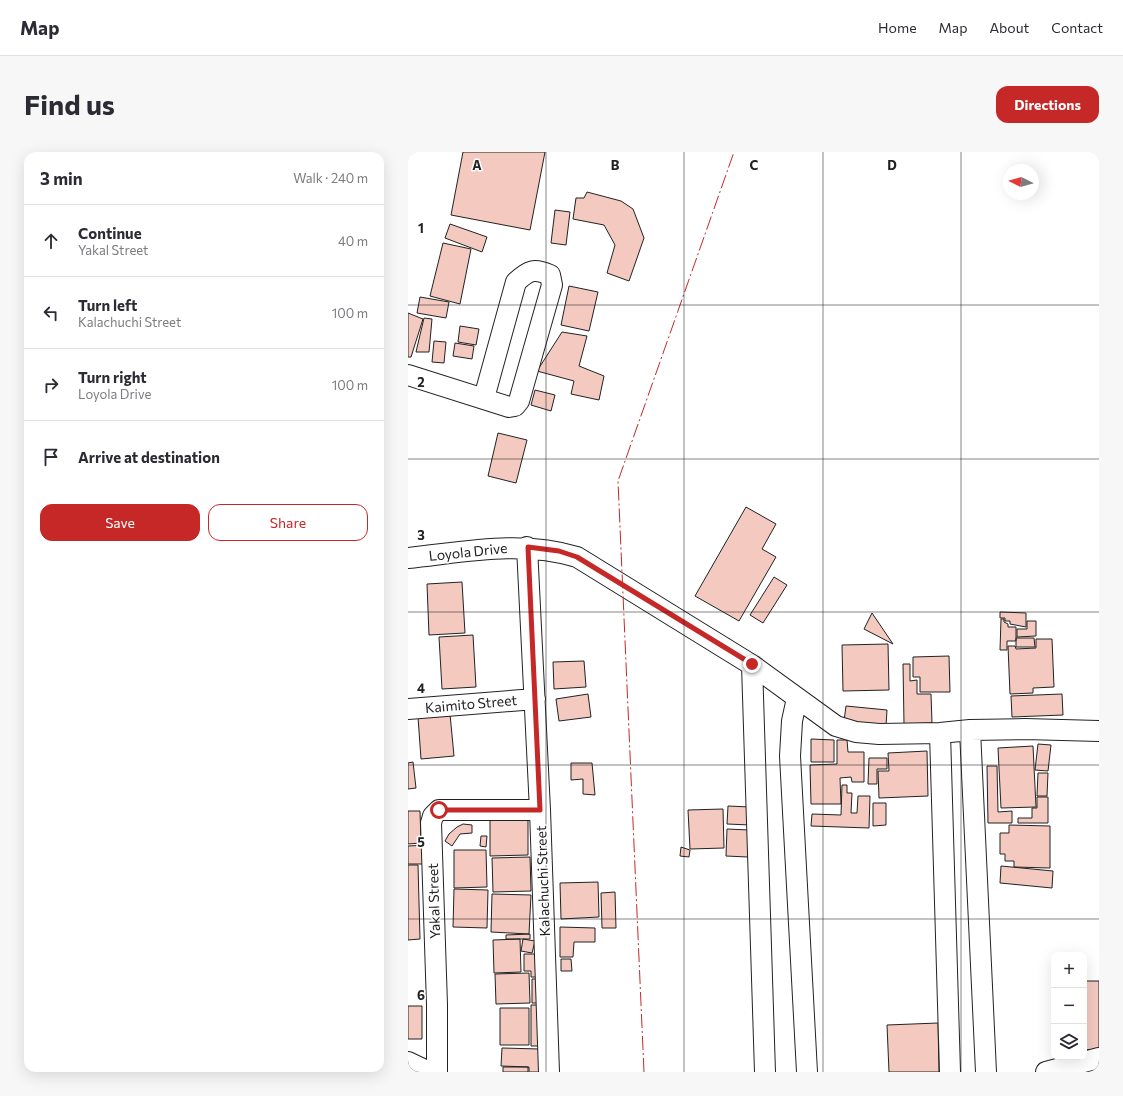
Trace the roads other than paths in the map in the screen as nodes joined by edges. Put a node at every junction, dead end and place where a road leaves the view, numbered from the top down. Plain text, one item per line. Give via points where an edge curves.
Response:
1 (408, 375) edge
2 (484, 398) junction
3 (528, 547) junction
4 (408, 558) edge
5 (752, 664) junction
6 (797, 698) junction
7 (535, 699) junction
8 (408, 709) edge
9 (970, 730) junction
10 (1099, 731) edge
11 (940, 733) junction
12 (540, 810) junction
13 (1099, 1058) edge
14 (408, 1062) edge
15 (429, 1072) edge
16 (437, 1072) edge
17 (549, 1072) edge
18 (766, 1072) edge
19 (807, 1072) edge
20 (950, 1072) edge
21 (986, 1072) edge
22 (1046, 1072) edge

1 - 2 street
2 - 2 street via 516,282 526,273 539,270 550,275 552,284 519,401 509,407
3 - 4 street, Loyola Drive via 491,548
3 - 5 street, Loyola Drive via 559,551 577,557
3 - 7 street, Kalachuchi Street
5 - 6 street, Loyola Drive
5 - 18 street
6 - 11 street, Loyola Drive via 836,726 856,732
6 - 19 street via 792,721 790,756
7 - 8 street, Kaimito Street
7 - 12 street, Kalachuchi Street
9 - 10 street, Loyola Drive
9 - 11 street, Loyola Drive
9 - 21 street
11 - 20 street
12 - 16 street, Yakal Street via 439,810 433,816 431,823
12 - 17 street, Kalachuchi Street
13 - 22 street
14 - 15 street

